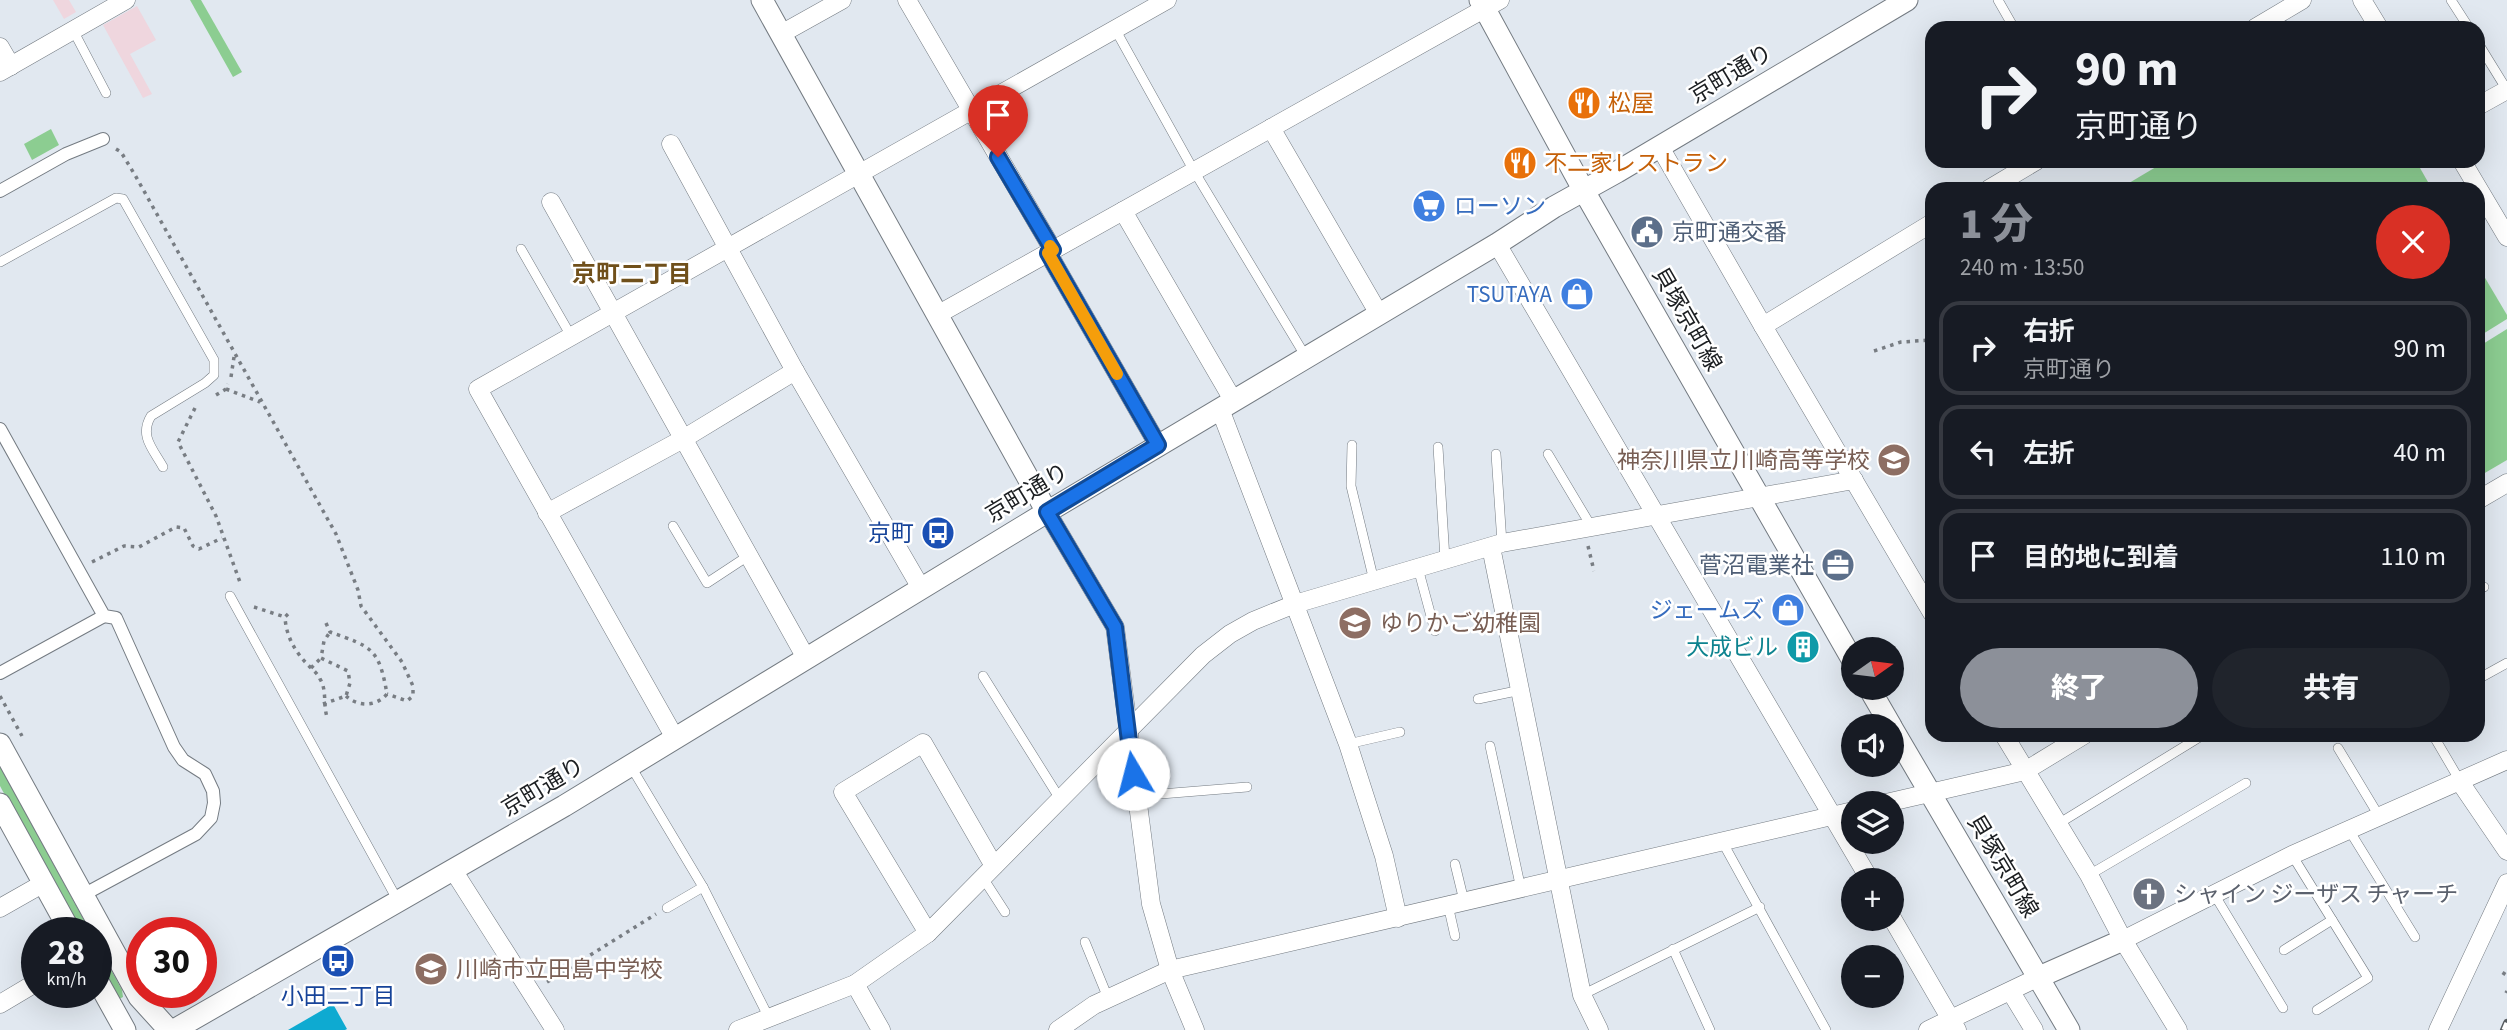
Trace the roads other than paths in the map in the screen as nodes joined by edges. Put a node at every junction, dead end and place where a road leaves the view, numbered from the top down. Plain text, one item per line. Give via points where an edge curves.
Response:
1 (126, 0) edge
2 (762, 0) edge
3 (842, 0) edge
4 (907, 0) edge
5 (1167, 0) edge
6 (1907, 0) edge
7 (1998, 0) edge
8 (2302, 0) edge
9 (2362, 0) edge
10 (2451, 0) edge
11 (1488, 3) edge
12 (2010, 21) edge
13 (2267, 21) edge
14 (2375, 21) edge
15 (2464, 21) edge
16 (1115, 29) junction
17 (73, 30) junction
18 (781, 34) junction
19 (0, 47) edge
20 (2485, 54) edge
21 (5, 69) edge
22 (2507, 90) edge
23 (106, 93) dead end
24 (2485, 102) edge
25 (971, 110) junction
26 (1271, 128) junction
27 (103, 139) road end
28 (671, 144) dead end
29 (1660, 147) junction
30 (2024, 168) edge
31 (1194, 171) junction
32 (858, 174) junction
33 (2001, 182) edge
34 (0, 191) edge
35 (1584, 191) junction
36 (2485, 200) edge
37 (551, 202) dead end
38 (1123, 211) junction
39 (1925, 227) edge
40 (2507, 237) edge
41 (1497, 244) junction
42 (729, 248) junction
43 (521, 249) dead end
44 (1050, 251) junction
45 (0, 262) edge
46 (613, 313) junction
47 (1378, 314) junction
48 (937, 315) junction
49 (1763, 326) junction
50 (571, 336) junction
51 (1306, 357) junction
52 (795, 372) junction
53 (1226, 405) junction
54 (0, 429) edge
55 (683, 439) junction
56 (1352, 444) dead end
57 (1158, 445) junction
58 (1438, 447) dead end
59 (1496, 454) dead end
60 (1548, 454) dead end
61 (163, 467) dead end
62 (1853, 480) junction
63 (2507, 483) edge
64 (1758, 496) junction
65 (2485, 496) edge
66 (1047, 512) junction
67 (547, 513) junction
68 (1655, 516) junction
69 (673, 526) dead end
70 (1591, 526) junction
71 (1497, 545) junction
72 (748, 556) junction
73 (1445, 559) junction
74 (1418, 568) junction
75 (1374, 580) junction
76 (921, 588) junction
77 (230, 596) dead end
78 (1925, 601) edge
79 (1295, 604) junction
80 (104, 616) junction
81 (1435, 631) dead end
82 (1841, 640) edge
83 (806, 658) junction
84 (2507, 663) edge
85 (0, 673) edge
86 (2485, 675) edge
87 (983, 676) dead end
88 (1521, 690) junction
89 (1478, 699) dead end
90 (1128, 732) junction
91 (1400, 732) dead end
92 (675, 738) junction
93 (2008, 742) edge
94 (2073, 742) edge
95 (2192, 742) edge
96 (2437, 742) edge
97 (0, 744) edge
98 (1349, 744) junction
99 (1490, 746) dead end
100 (2338, 748) dead end
101 (1904, 749) edge
102 (2507, 760) edge
103 (630, 765) junction
104 (2025, 771) junction
105 (2460, 782) junction
106 (2246, 783) dead end
107 (1247, 787) dead end
108 (1930, 794) junction
109 (1136, 796) junction
110 (1061, 799) junction
111 (1904, 799) edge
112 (0, 804) edge
113 (1841, 814) edge
114 (1832, 816) junction
115 (2379, 817) junction
116 (2058, 824) junction
117 (2349, 830) junction
118 (1723, 842) junction
119 (2507, 851) edge
120 (2292, 855) junction
121 (1455, 864) dead end
122 (1863, 868) edge
123 (453, 870) junction
124 (988, 872) junction
125 (2089, 875) junction
126 (1560, 880) junction
127 (44, 883) junction
128 (2507, 883) edge
129 (703, 887) junction
130 (1521, 889) junction
131 (2214, 894) junction
132 (83, 895) junction
133 (398, 901) junction
134 (1456, 903) junction
135 (1760, 907) junction
136 (0, 908) edge
137 (667, 908) road end
138 (1005, 912) dead end
139 (62, 917) edge
140 (1398, 918) junction
141 (2332, 920) junction
142 (1900, 931) edge
143 (928, 933) junction
144 (1455, 936) dead end
145 (2415, 937) dead end
146 (2123, 940) junction
147 (1084, 942) dead end
148 (1673, 949) junction
149 (2284, 950) dead end
150 (1170, 970) junction
151 (2039, 977) junction
152 (855, 984) junction
153 (21, 992) edge
154 (2011, 992) junction
155 (1582, 995) junction
156 (1108, 998) junction
157 (0, 1004) edge
158 (112, 1007) edge
159 (2283, 1008) dead end
160 (2317, 1010) dead end
161 (769, 1018) junction
162 (1954, 1025) edge
163 (181, 1028) edge
164 (125, 1030) edge
165 (555, 1030) edge
166 (738, 1030) edge
167 (881, 1030) edge
168 (1058, 1030) edge
169 (1195, 1030) edge
170 (1599, 1030) edge
171 (1710, 1030) edge
172 (1826, 1030) edge
173 (1928, 1030) edge
174 (2034, 1030) edge
175 (2069, 1030) edge
176 (2178, 1030) edge
177 (2438, 1030) edge

1 - 17 street
2 - 18 street
3 - 18 street
4 - 25 street
5 - 16 street
6 - 29 street, 京町通り
7 - 12 lane
8 - 13 street
9 - 14 street
10 - 15 lane
11 - 26 street
11 - 35 street, 貝塚京町線
16 - 25 street
16 - 31 lane
17 - 21 street
17 - 23 lane
18 - 32 street
19 - 21 street
20 - 22 lane
22 - 24 street
25 - 32 street
25 - 44 street
26 - 31 street
26 - 47 street
27 - 34 street
28 - 42 street
29 - 35 street, 京町通り
29 - 49 street
30 - 33 street
31 - 38 street
31 - 51 lane
32 - 42 street
32 - 48 street
35 - 41 street, 京町通り
35 - 64 street, 貝塚京町線
36 - 40 street
37 - 46 street
38 - 44 street
38 - 53 street
39 - 49 street
41 - 47 street, 京町通り
41 - 68 street
42 - 46 street
42 - 52 street
43 - 50 lane
44 - 48 street
44 - 57 street
45 - 61 lane via 116,198 123,199 214,360 214,375 151,416 145,425
46 - 50 street
46 - 55 street
47 - 51 street, 京町通り
48 - 66 street
49 - 62 street
50 - 67 street via 478,389
51 - 53 street, 京町通り
52 - 55 street
52 - 76 street
53 - 57 street, 京町通り
53 - 79 street
54 - 80 street
55 - 67 street
55 - 72 street
56 - 75 lane via 1351,486
57 - 66 street, 京町通り
58 - 73 lane
59 - 71 lane
60 - 70 lane
62 - 64 street
62 - 78 street
63 - 65 street
64 - 68 street
64 - 82 street, 貝塚京町線
66 - 76 street, 京町通り
66 - 90 street via 1115,627
67 - 92 street
68 - 70 street
68 - 114 street
69 - 72 lane via 706,583
70 - 71 street
71 - 73 street
71 - 88 street
72 - 83 street
73 - 74 street
74 - 75 street
74 - 81 lane
75 - 79 street
76 - 83 street, 京町通り
77 - 133 lane
79 - 90 street via 1217,642
79 - 98 street
80 - 85 street
80 - 132 street via 116,618 174,747 183,760 205,774 214,803 211,817 196,834
83 - 92 street, 京町通り
84 - 86 lane
87 - 110 lane
88 - 89 lane
88 - 126 street
90 - 109 street
90 - 110 street
91 - 98 lane
92 - 103 street, 京町通り
93 - 104 street
94 - 104 street
95 - 116 lane
96 - 105 lane
97 - 132 street
98 - 140 street
99 - 130 lane
100 - 115 lane
101 - 108 street, 貝塚京町線
102 - 105 street
103 - 123 street, 京町通り
103 - 129 lane
104 - 108 street
104 - 116 street
105 - 115 street
105 - 119 street
106 - 125 lane
107 - 109 lane
108 - 111 street
108 - 151 street, 貝塚京町線
109 - 150 street via 1151,904
110 - 124 street
112 - 127 street
113 - 114 street
114 - 118 street
114 - 122 street
115 - 117 street
116 - 125 street
117 - 120 street
117 - 145 lane
118 - 126 street
118 - 135 lane
120 - 131 street
120 - 141 lane
121 - 134 lane
123 - 133 street, 京町通り
123 - 165 street
124 - 138 lane
124 - 143 street
124 - 143 street via 923,743 843,792
125 - 146 street
126 - 130 street
126 - 155 street
127 - 136 street
127 - 139 street
128 - 177 street
129 - 137 lane
129 - 161 lane
130 - 134 street
131 - 146 street
131 - 159 lane
132 - 163 street via 139,997
133 - 163 street, 京町通り
134 - 140 street
134 - 144 lane
135 - 148 lane
135 - 172 lane
140 - 150 street
141 - 149 lane
141 - 160 lane via 2368,978
142 - 162 street
143 - 152 street
146 - 151 street
146 - 176 street
147 - 156 lane
148 - 155 lane
148 - 171 lane
150 - 156 street
150 - 169 street
151 - 154 street
151 - 175 street, 貝塚京町線
152 - 161 street
152 - 167 street
153 - 157 street
154 - 162 street
154 - 174 street
155 - 170 street
156 - 168 street
158 - 164 street
161 - 166 street
162 - 173 street

